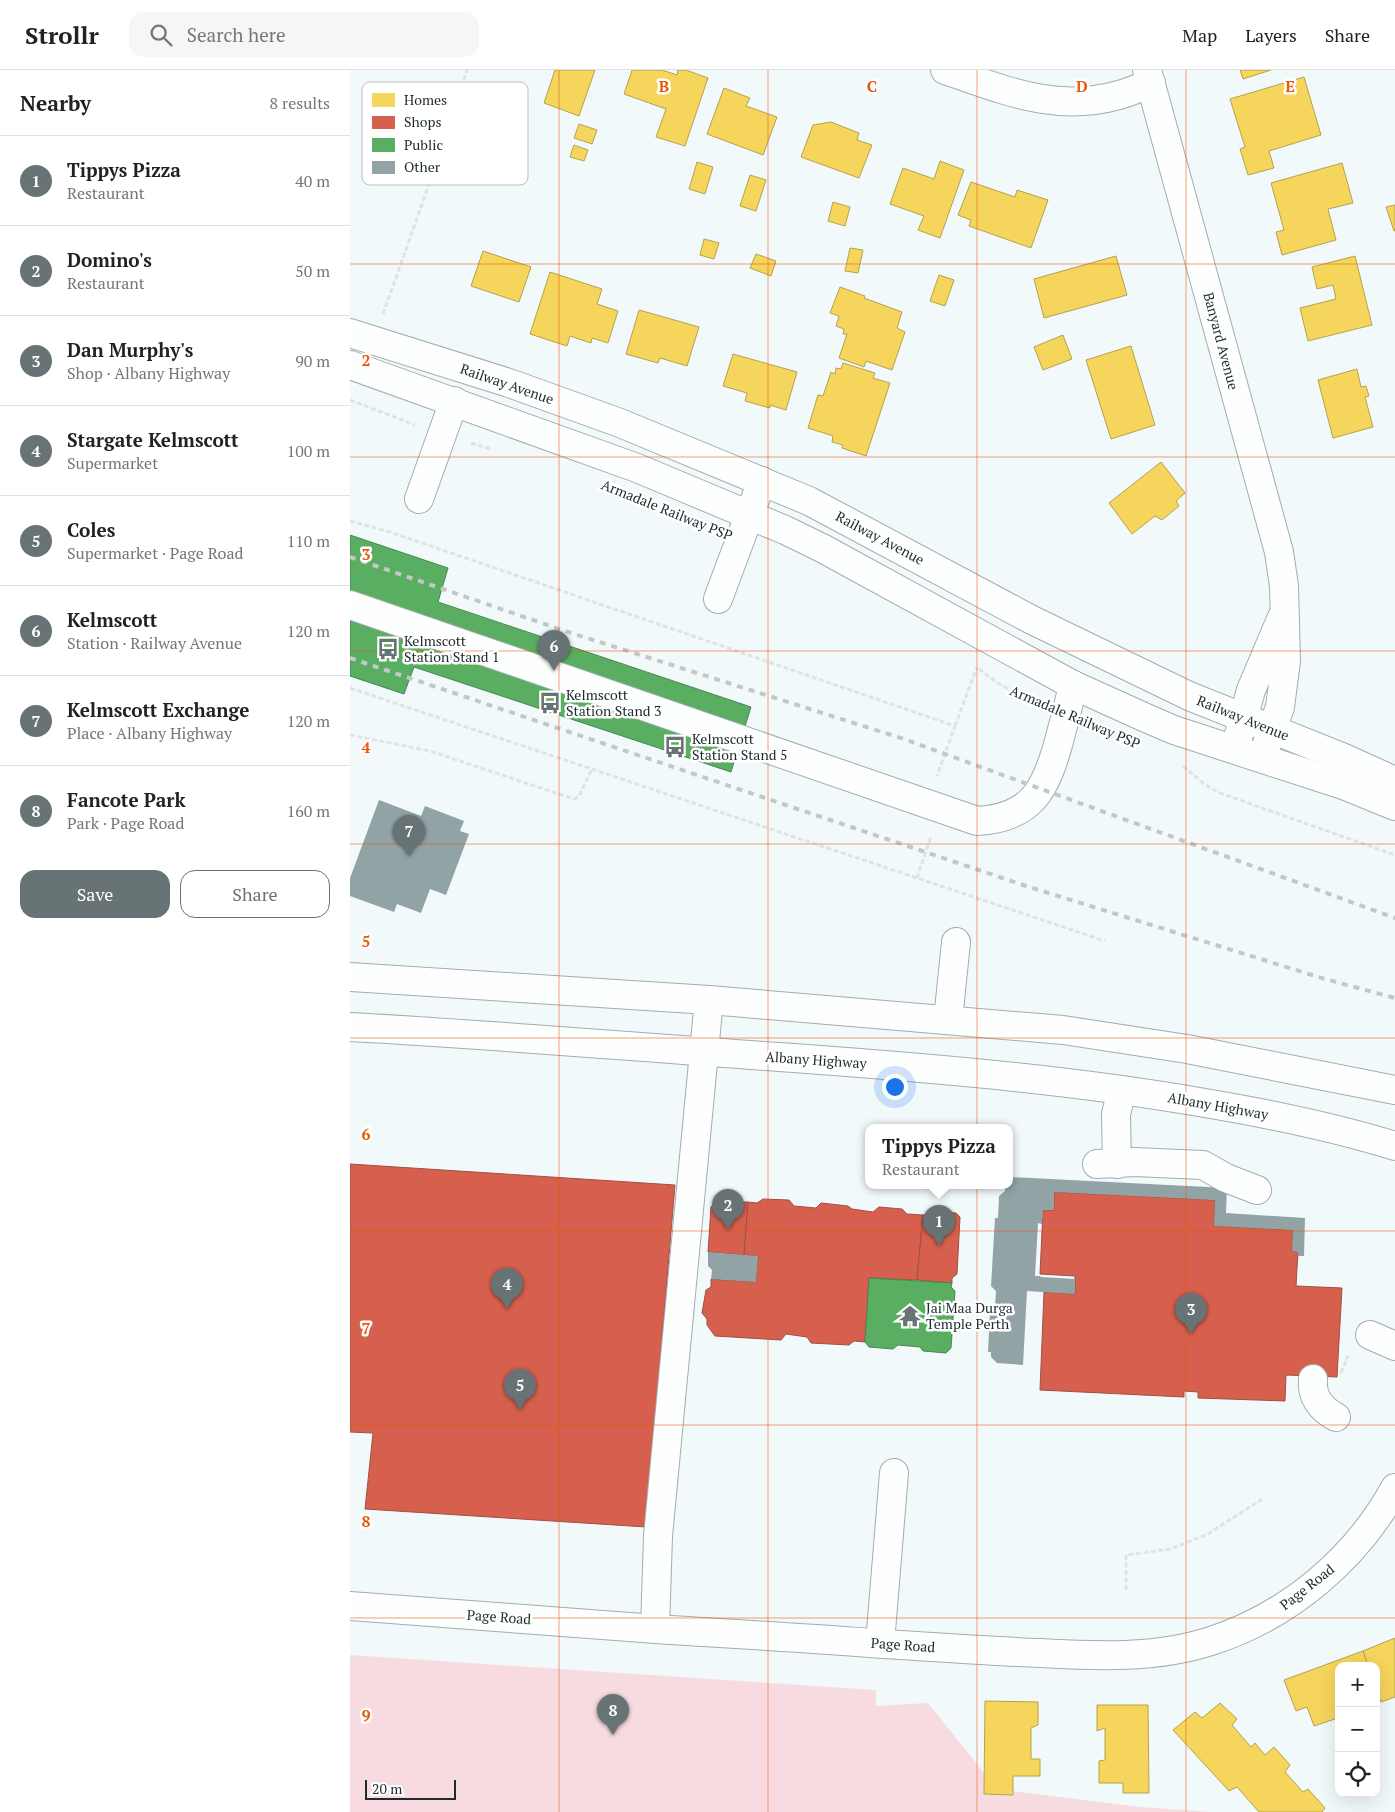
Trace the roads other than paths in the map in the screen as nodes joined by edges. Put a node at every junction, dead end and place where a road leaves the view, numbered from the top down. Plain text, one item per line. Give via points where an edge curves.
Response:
1 (945, 70) edge
2 (1149, 76) edge
3 (350, 333) edge
4 (350, 365) edge
5 (454, 401) junction
6 (762, 481) junction
7 (419, 499) dead end
8 (751, 516) junction
9 (948, 575) junction
10 (718, 599) dead end
11 (350, 605) edge
12 (1284, 614) junction
13 (1073, 685) junction
14 (1243, 718) junction
15 (1273, 730) junction
16 (1235, 749) junction
17 (1262, 758) junction
18 (1395, 781) edge
19 (1395, 806) edge
20 (956, 942) dead end
21 (350, 977) edge
22 (709, 1000) junction
23 (948, 1020) junction
24 (350, 1027) edge
25 (704, 1052) junction
26 (1122, 1090) junction
27 (1395, 1090) edge
28 (1395, 1146) edge
29 (1256, 1190) dead end
30 (1370, 1335) dead end
31 (1395, 1346) edge
32 (1313, 1379) dead end
33 (1336, 1417) dead end
34 (894, 1473) dead end
35 (1395, 1488) edge
36 (350, 1606) edge
37 (655, 1629) junction
38 (880, 1643) junction

1 - 2 main road via 1020,96 1057,102 1082,102 1120,95
2 - 12 main road, Banyard Avenue via 1279,552
3 - 6 main road, Railway Avenue via 620,423
4 - 5 main road
5 - 7 main road
5 - 8 main road via 637,468
6 - 8 main road
6 - 9 main road, Railway Avenue via 838,515
8 - 10 main road
8 - 13 main road via 822,548
9 - 13 main road via 965,592 1004,618 1071,656 1077,662 1078,672
9 - 14 main road, Railway Avenue via 1189,696
11 - 13 main road via 977,821 1005,817 1020,810 1042,789 1051,768
12 - 14 main road, Banyard Avenue via 1261,664
12 - 15 main road, Banyard Avenue via 1286,660 1280,707
13 - 16 main road via 1174,730
14 - 15 main road, Railway Avenue
14 - 16 main road, Banyard Avenue
15 - 17 main road, Banyard Avenue
15 - 18 main road, Railway Avenue
16 - 17 main road
17 - 19 main road
20 - 23 main road
21 - 22 main road
22 - 23 main road
22 - 25 main road
23 - 27 main road via 1063,1030 1187,1049
24 - 25 main road, Albany Highway
25 - 26 main road, Albany Highway via 890,1065
25 - 37 main road via 658,1536
26 - 28 main road, Albany Highway via 1259,1112
26 - 29 main road via 1107,1164 1135,1162 1203,1166
30 - 31 main road
32 - 33 main road via 1314,1394 1327,1412
34 - 38 main road
35 - 38 main road, Page Road via 1374,1521 1347,1553 1306,1591 1259,1621 1210,1642 1165,1651 1094,1655
36 - 37 main road, Page Road
37 - 38 main road, Page Road

